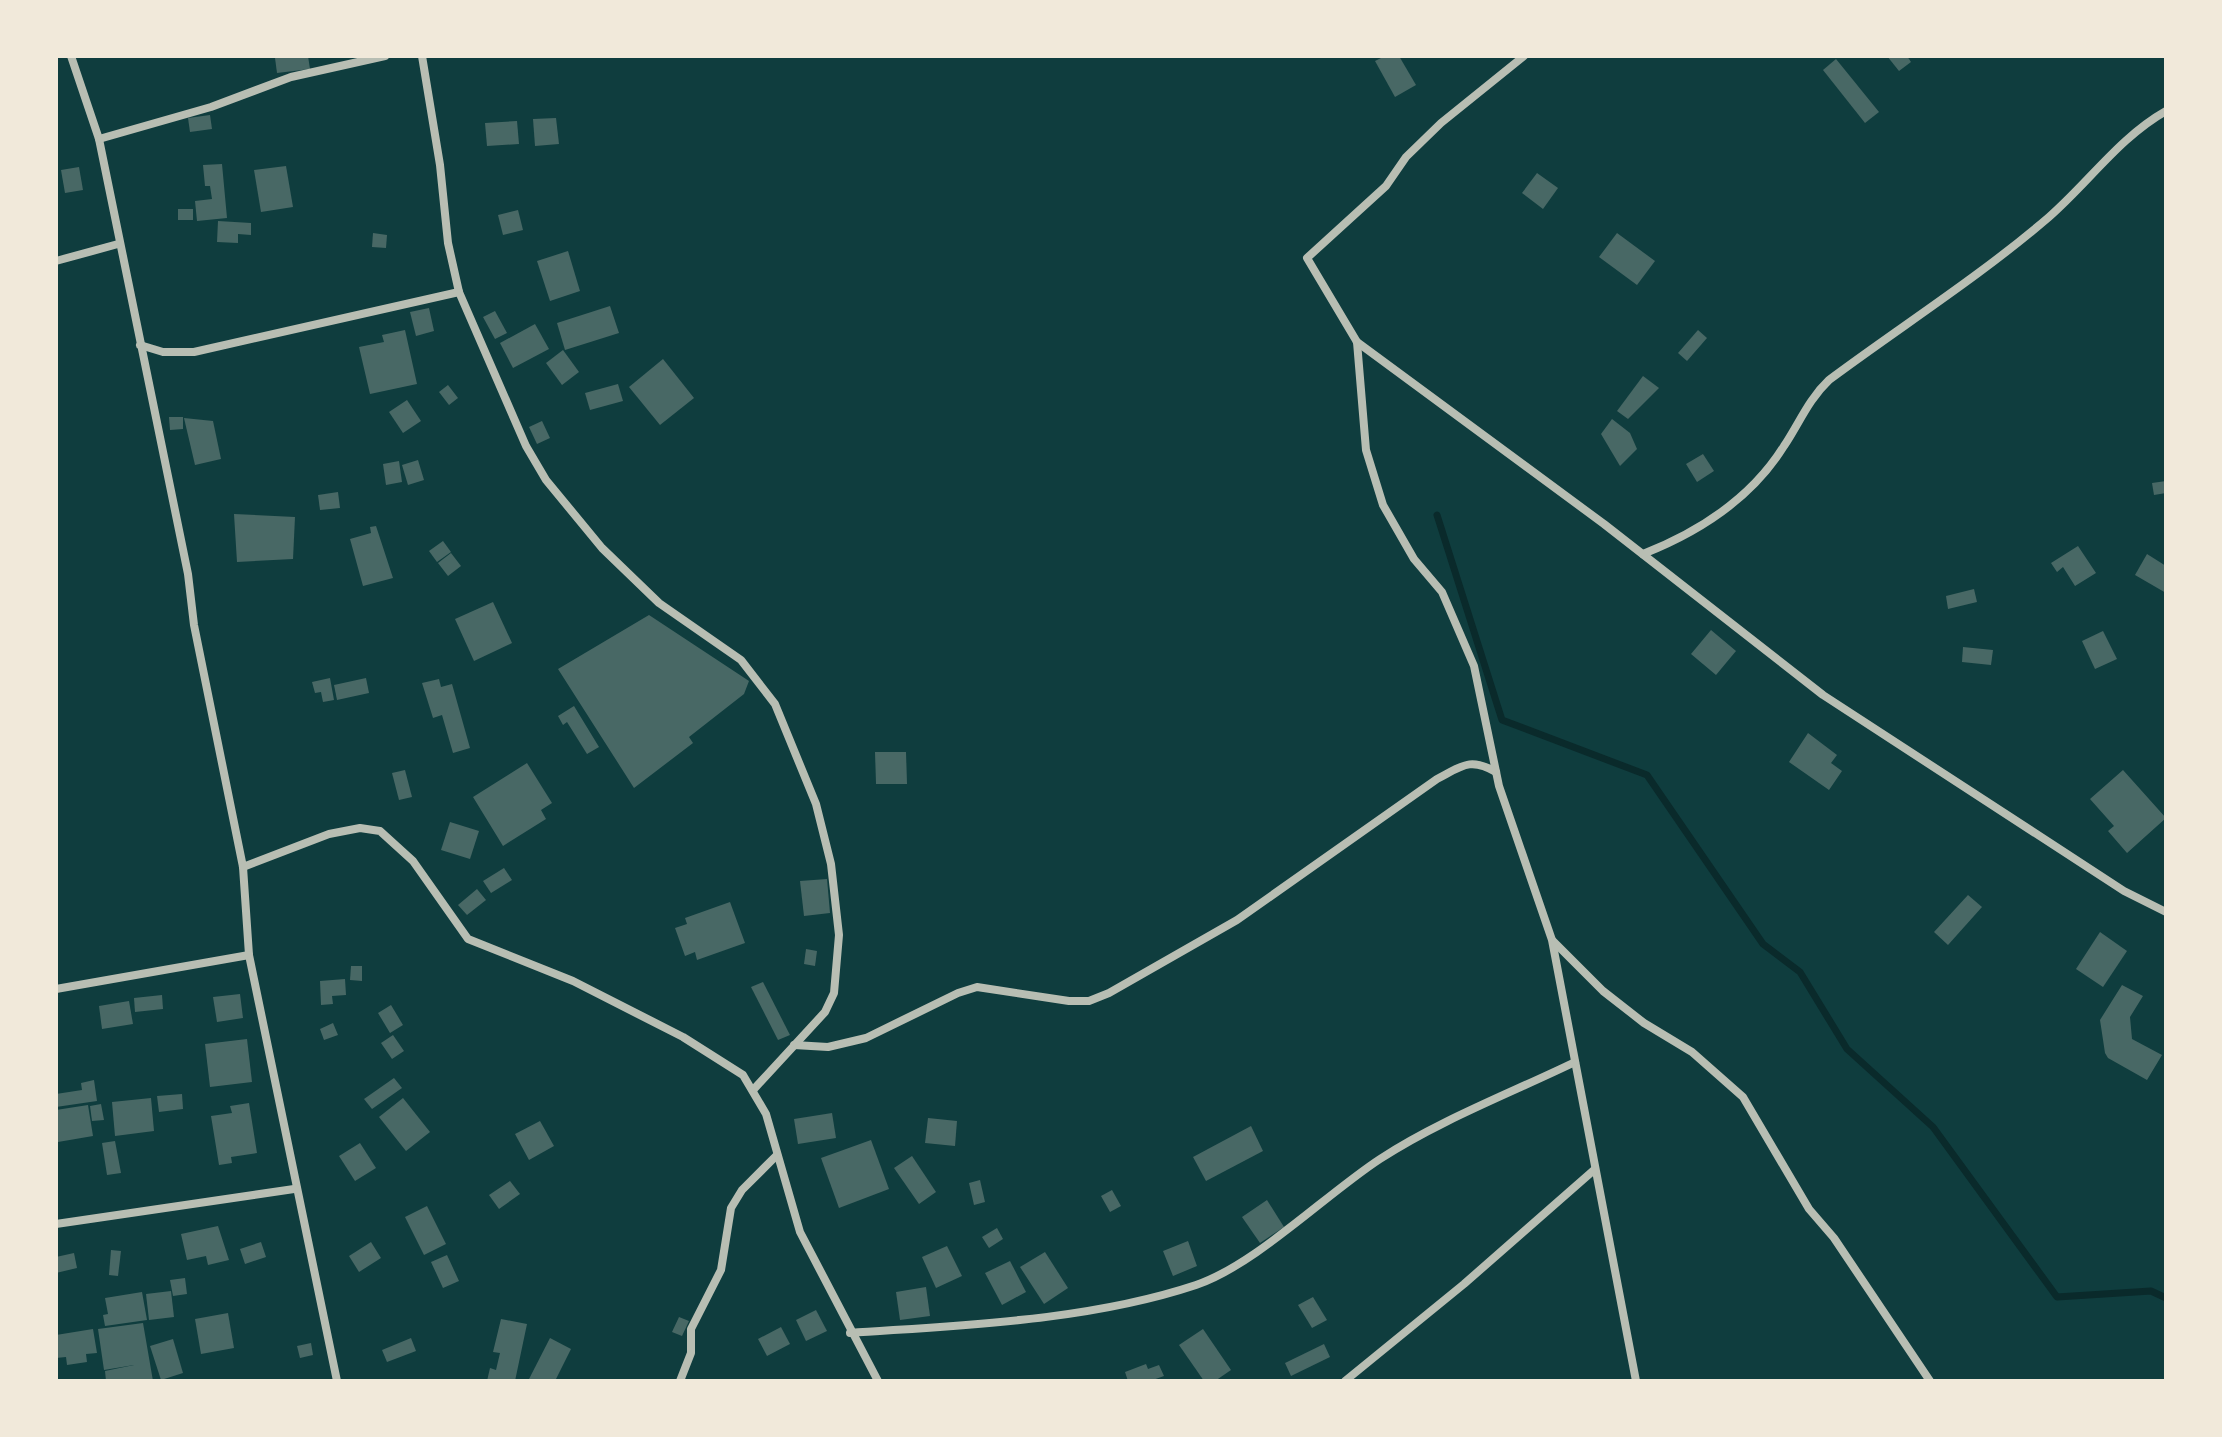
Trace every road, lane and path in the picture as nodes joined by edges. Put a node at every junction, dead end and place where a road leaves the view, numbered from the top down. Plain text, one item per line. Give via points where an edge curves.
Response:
1 (71, 56) edge
2 (385, 56) edge
3 (422, 56) edge
4 (1524, 56) edge
5 (2166, 111) edge
6 (99, 139) junction
7 (118, 244) junction
8 (56, 261) edge
9 (459, 292) junction
10 (1357, 342) junction
11 (140, 345) junction
12 (1643, 554) junction
13 (1496, 772) junction
14 (243, 867) junction
15 (2166, 912) edge
16 (1552, 940) junction
17 (249, 955) junction
18 (56, 989) edge
19 (794, 1045) junction
20 (1575, 1062) junction
21 (754, 1089) junction
22 (777, 1155) junction
23 (1594, 1170) junction
24 (294, 1189) junction
25 (56, 1224) edge
26 (850, 1333) junction
27 (337, 1381) edge
28 (680, 1381) edge
29 (878, 1381) edge
30 (1345, 1381) edge
31 (1636, 1381) edge
32 (1930, 1381) edge

1 - 6 street
2 - 6 street via 291,77
3 - 9 street
4 - 10 street via 1441,123 1406,157 1386,186 1307,258
5 - 12 street via 2126,140 2051,215 1966,285 1809,398 1784,447 1724,511 1689,536
6 - 7 street
7 - 8 street
7 - 11 street
9 - 11 street via 194,352
9 - 19 street via 546,480 602,548 659,603 741,660 775,704 816,804 831,864 839,935 834,993 825,1012
10 - 12 street
10 - 13 street via 1366,450 1383,505 1414,559 1442,592 1457,624 1474,666
11 - 14 street
12 - 15 street via 1823,695 2124,891
13 - 16 street
13 - 19 street via 1479,762 1469,763 1437,779 1237,920 1089,1001 977,987 866,1038 828,1047
14 - 17 street
14 - 21 street via 329,834 360,828 380,831 413,861 468,939 573,981 683,1037 743,1075
16 - 20 street
16 - 32 street via 1603,991 1692,1052 1743,1097 1809,1209
17 - 18 street
17 - 24 street
19 - 21 street
20 - 23 street
20 - 26 street via 1384,1157 1233,1269 1197,1285 989,1323
21 - 22 street
22 - 26 street via 800,1232
22 - 28 street via 731,1208 721,1270 691,1329 691,1353
23 - 30 street
23 - 31 street
24 - 25 street
24 - 27 street
26 - 29 street

